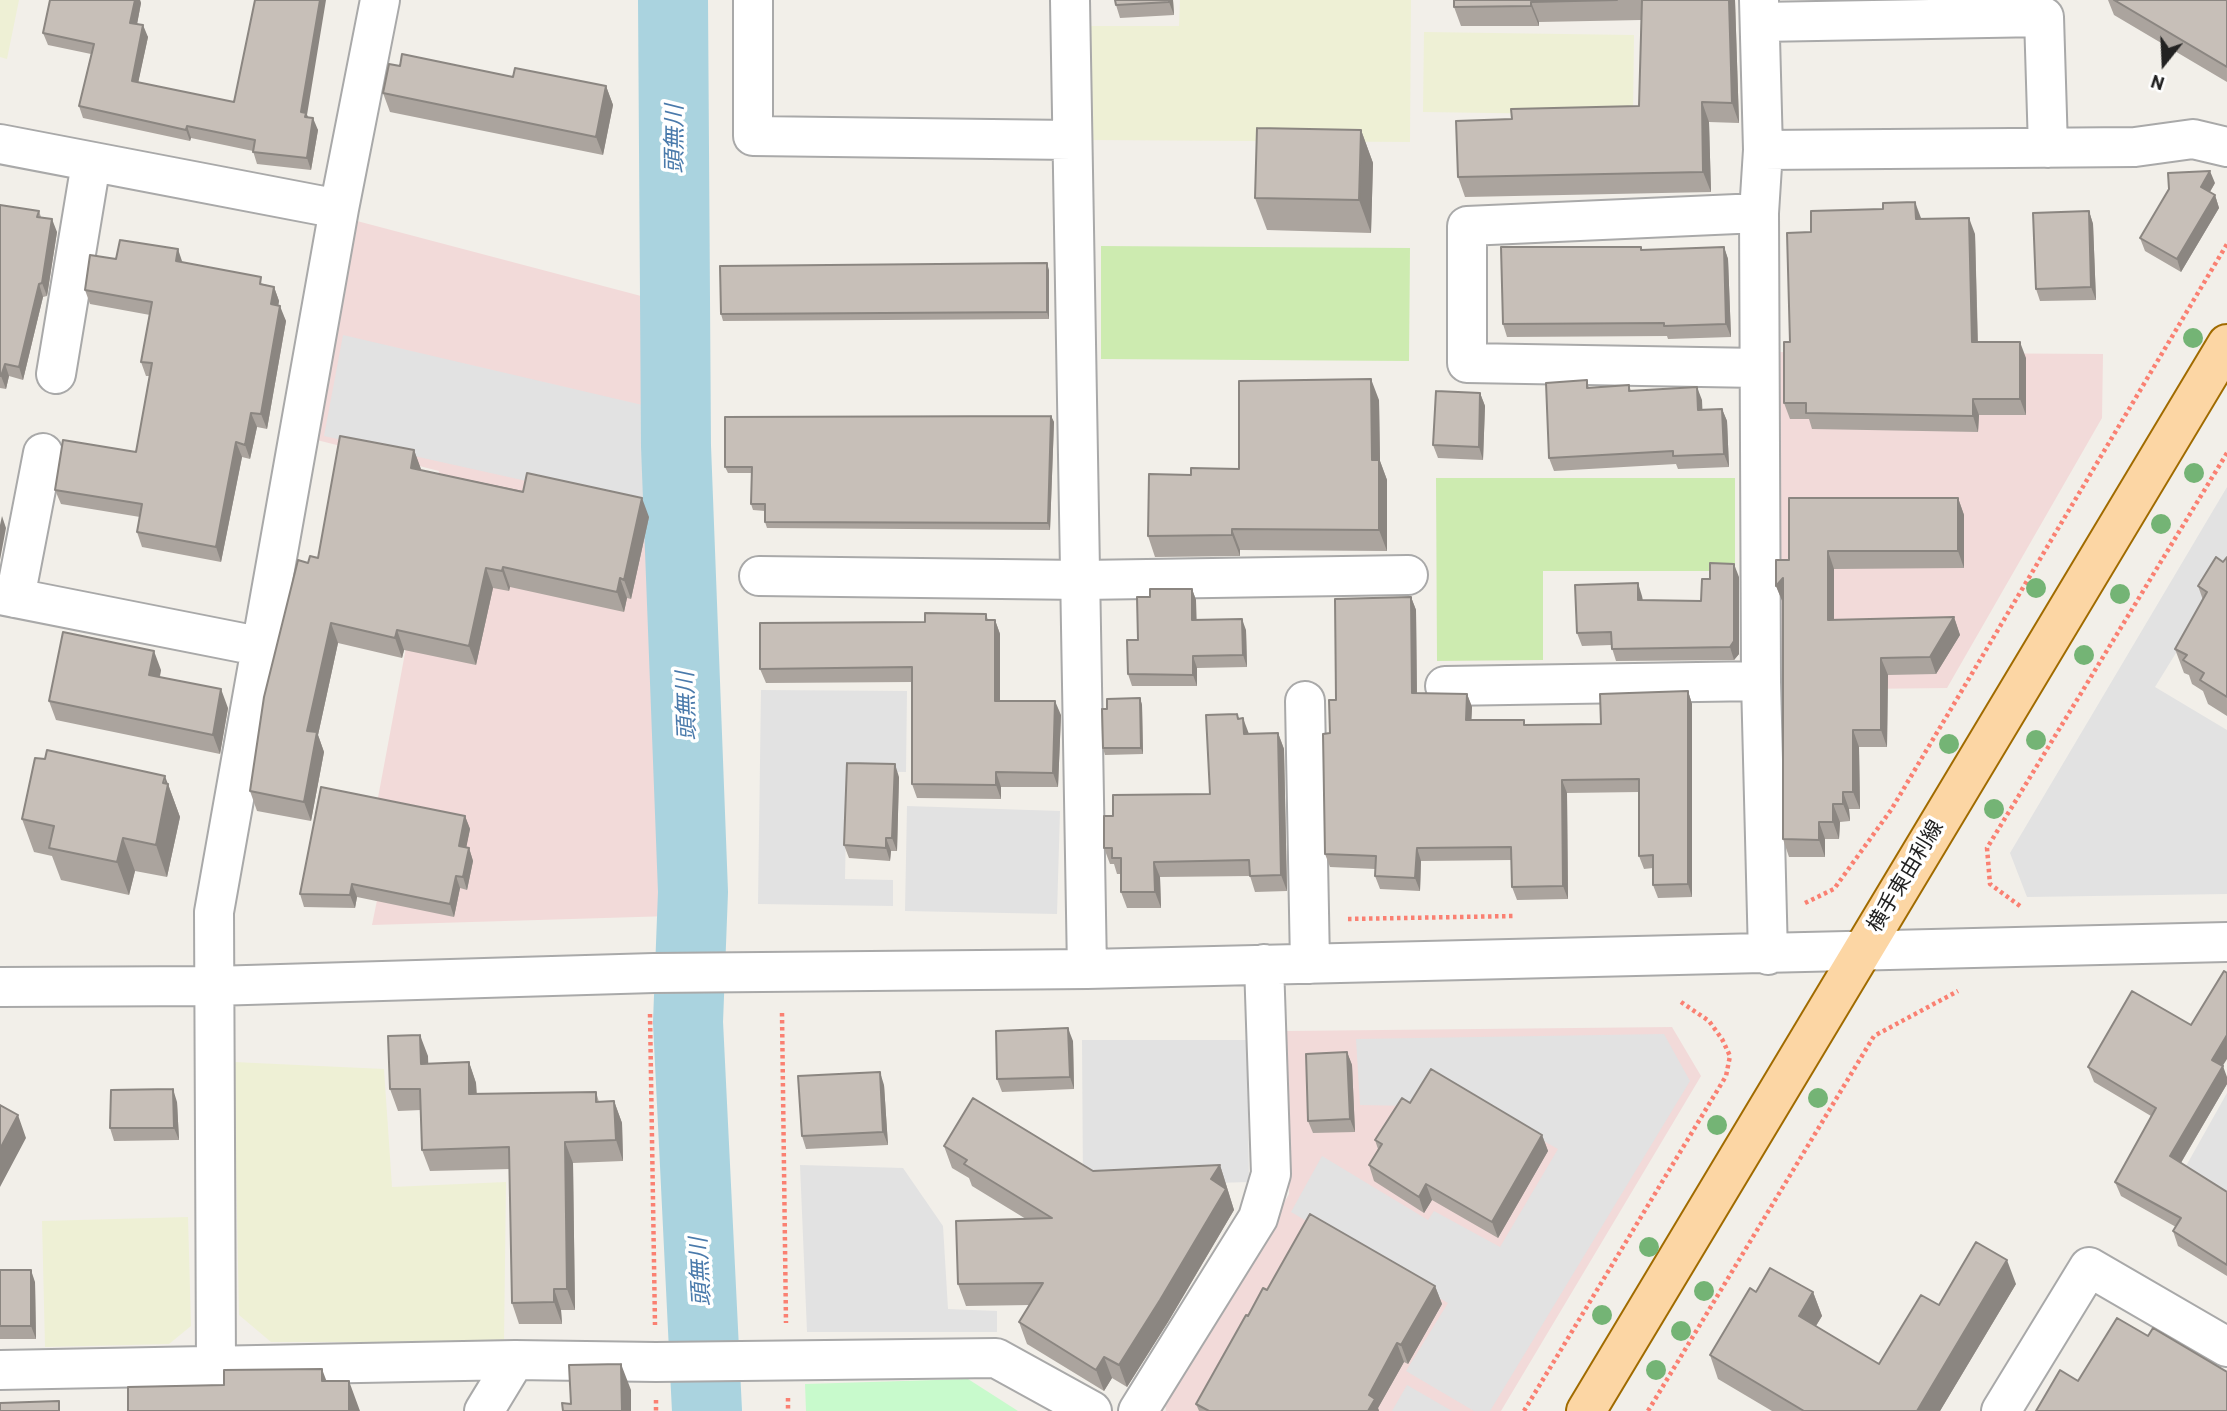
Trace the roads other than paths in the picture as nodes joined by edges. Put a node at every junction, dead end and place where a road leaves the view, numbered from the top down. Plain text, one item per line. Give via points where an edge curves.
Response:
1 (380, 0) edge
2 (753, 0) edge
3 (1070, 0) edge
4 (1760, 11) edge
5 (1071, 140) junction
6 (0, 144) edge
7 (2227, 147) edge
8 (2049, 148) junction
9 (1763, 150) junction
10 (91, 163) junction
11 (338, 209) junction
12 (1759, 213) junction
13 (2227, 344) edge
14 (1759, 368) junction
15 (56, 374) dead end
16 (43, 453) dead end
17 (1408, 575) dead end
18 (759, 576) dead end
19 (1082, 580) junction
20 (8, 596) edge
21 (263, 647) junction
22 (1760, 681) junction
23 (1445, 686) dead end
24 (1305, 701) dead end
25 (2227, 942) edge
26 (1860, 951) junction
27 (1768, 955) junction
28 (1264, 964) junction
29 (1310, 964) junction
30 (1087, 969) junction
31 (213, 986) junction
32 (0, 987) edge
33 (2227, 1347) edge
34 (515, 1360) junction
35 (216, 1366) junction
36 (0, 1370) edge
37 (484, 1411) edge
38 (1092, 1411) edge
39 (1138, 1411) edge
40 (1586, 1411) edge
41 (2001, 1411) edge

1 - 11 street
2 - 5 street via 752,136
3 - 5 street
4 - 8 street via 2044,17
4 - 9 street
5 - 19 street
6 - 10 street
7 - 8 street via 2193,139 2135,147
8 - 9 street
9 - 12 street
10 - 11 street
10 - 15 street
11 - 21 street
12 - 14 street
12 - 14 street via 1467,226 1467,363
13 - 26 main road, 横手東由利線
14 - 22 street
16 - 20 street
17 - 19 street
18 - 19 street
19 - 30 street
20 - 21 street
21 - 31 street via 214,912
22 - 23 street
22 - 27 street
24 - 29 street
25 - 26 street
26 - 27 street
26 - 40 main road, 横手東由利線
27 - 29 street
28 - 29 street
28 - 30 street
28 - 39 street via 1271,1174 1258,1218
30 - 31 street via 661,973
31 - 32 street
31 - 35 street
33 - 41 street via 2089,1267
34 - 35 street
34 - 37 street
34 - 38 street via 996,1358
35 - 36 street

